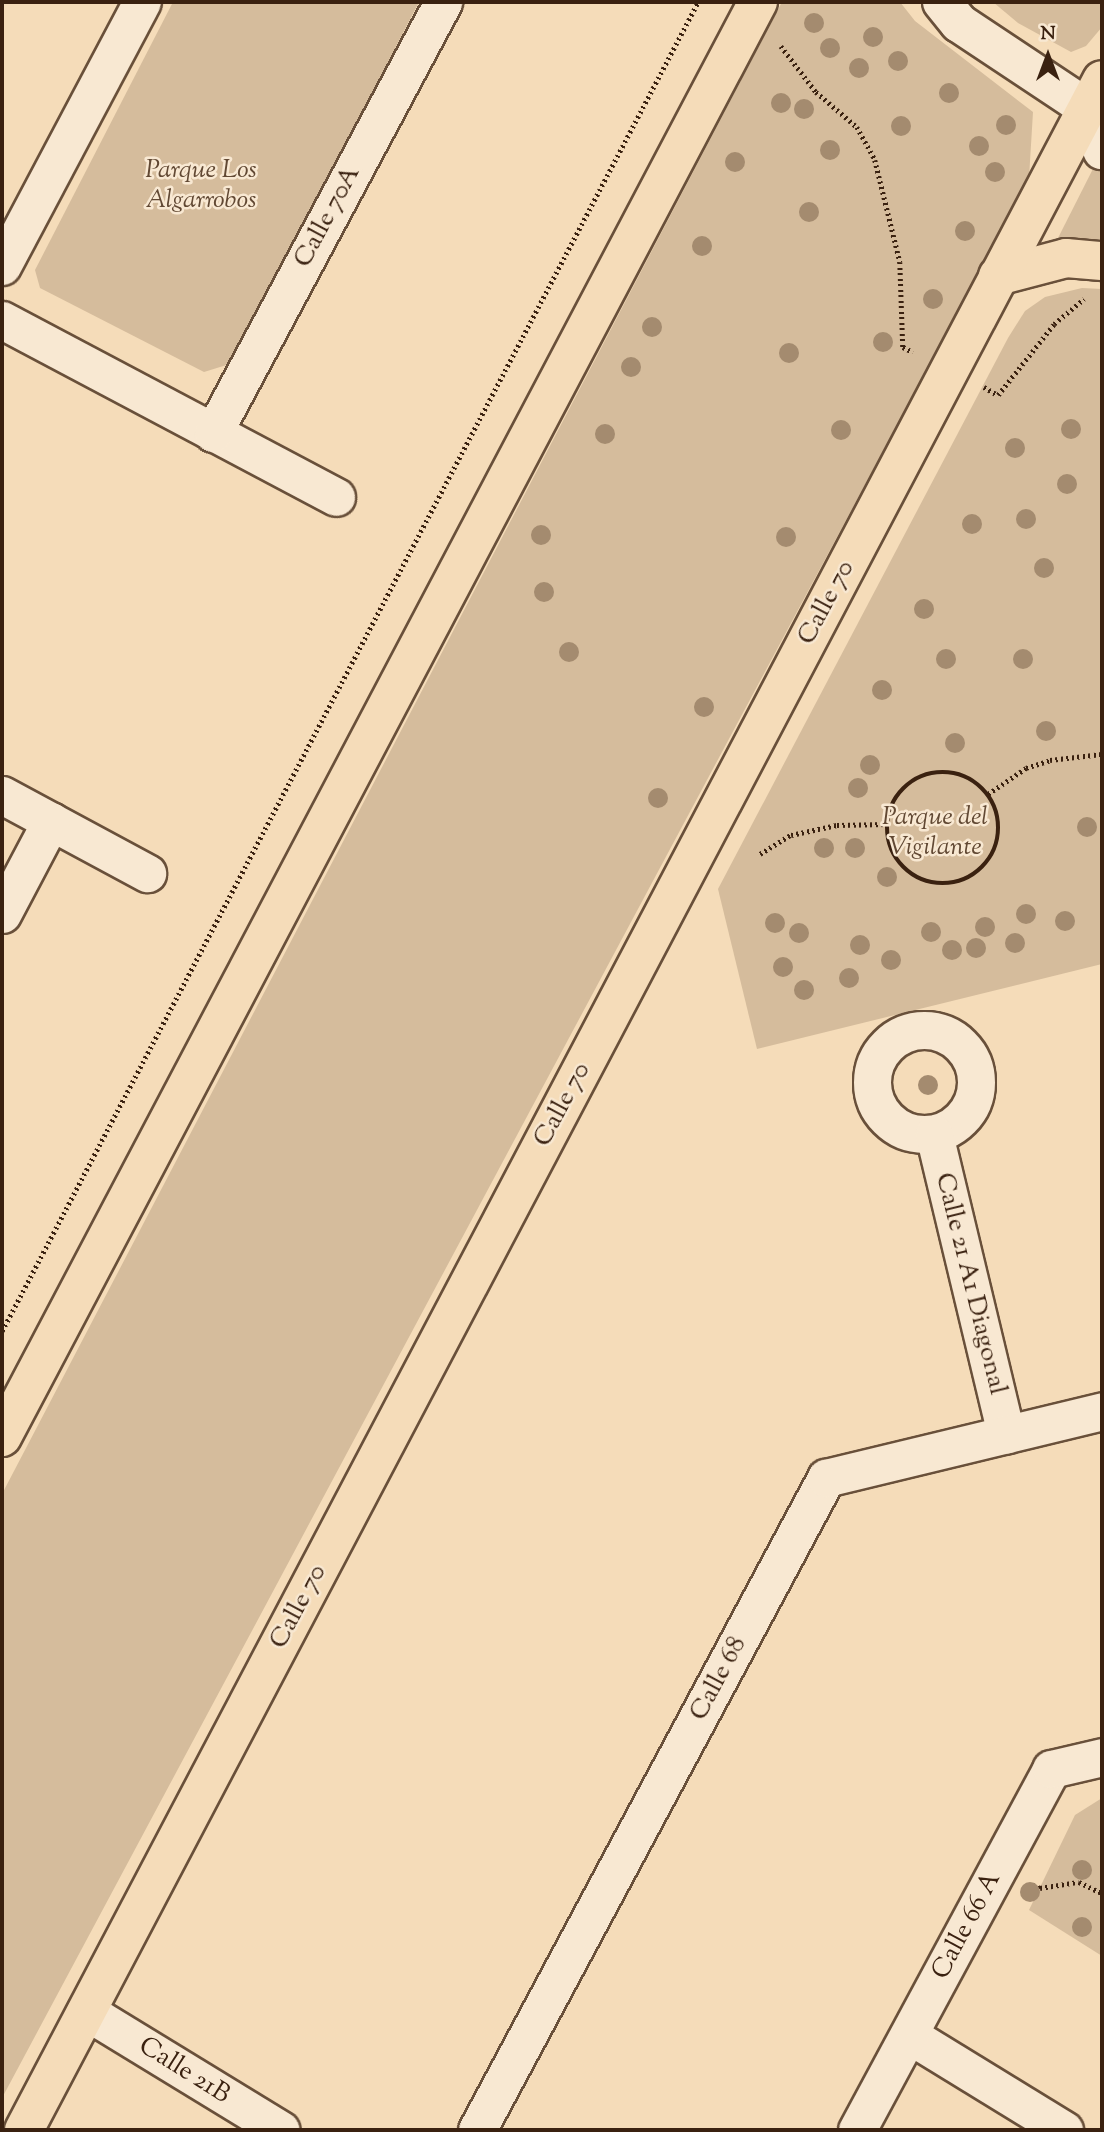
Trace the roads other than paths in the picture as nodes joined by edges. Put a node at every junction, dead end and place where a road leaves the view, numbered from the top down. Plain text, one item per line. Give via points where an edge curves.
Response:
1 (142, 2) edge
2 (443, 2) edge
3 (758, 2) edge
4 (942, 2) edge
5 (1095, 94) edge
6 (1102, 150) edge
7 (2, 266) edge
8 (999, 276) junction
9 (1097, 276) edge
10 (2, 320) edge
11 (213, 433) junction
12 (335, 498) dead end
13 (2, 795) edge
14 (51, 821) junction
15 (147, 873) dead end
16 (2, 914) edge
17 (934, 1134) dead end
18 (1102, 1411) edge
19 (1006, 1434) junction
20 (2, 1437) edge
21 (1102, 1757) edge
22 (86, 2011) junction
23 (909, 2035) junction
24 (24, 2130) edge
25 (281, 2130) edge
26 (477, 2130) edge
27 (857, 2130) edge
28 (1065, 2130) edge

1 - 7 street
2 - 11 street, Calle 70A
3 - 20 main road
4 - 5 main road via 959,23
5 - 6 main road
5 - 8 main road, Calle 70
8 - 9 main road via 1066,258
8 - 22 main road, Calle 70
10 - 11 street
11 - 12 street
13 - 14 street
14 - 15 street
14 - 16 street
17 - 19 street, Calle 21 A1 Diagonal
18 - 19 street, Calle 68
19 - 26 street, Calle 68 via 826,1478
21 - 23 street, Calle 66 A via 1051,1769
22 - 24 main road, Calle 70
22 - 25 street, Calle 21B
23 - 27 street, Calle 66 A
23 - 28 street

